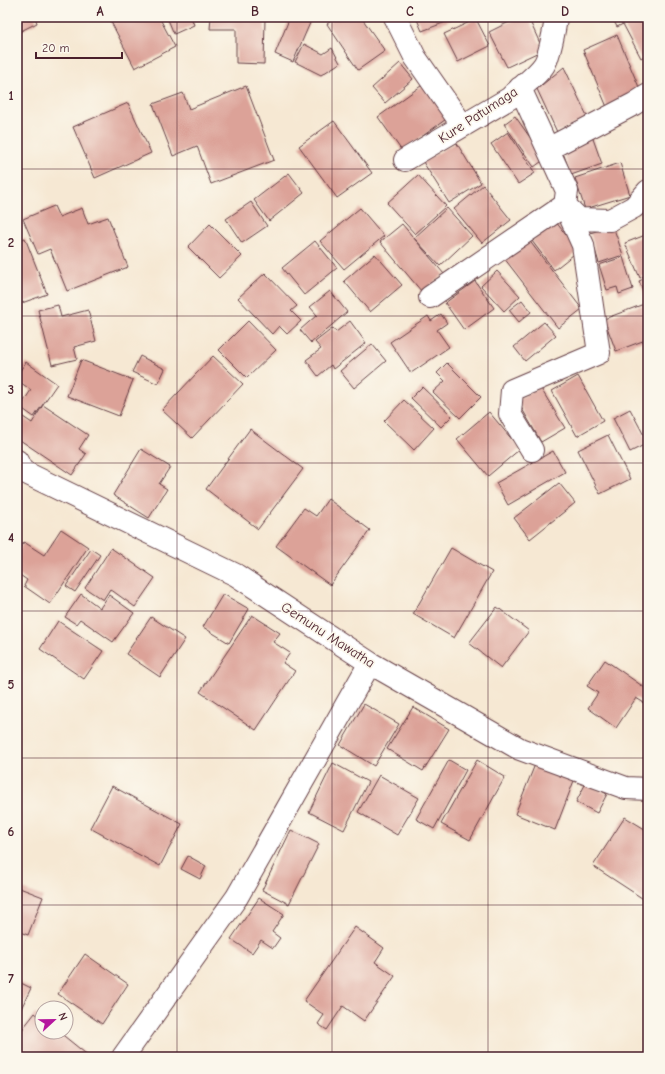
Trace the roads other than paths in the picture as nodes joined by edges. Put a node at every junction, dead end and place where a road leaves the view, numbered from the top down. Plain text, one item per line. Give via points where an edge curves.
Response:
1 (395, 17) edge
2 (556, 17) edge
3 (520, 88) junction
4 (648, 95) edge
5 (463, 126) junction
6 (548, 149) junction
7 (405, 160) dead end
8 (648, 191) edge
9 (565, 206) junction
10 (430, 297) dead end
11 (532, 450) dead end
12 (17, 461) edge
13 (370, 663) junction
14 (648, 789) edge
15 (123, 1057) edge

1 - 5 street via 415,57
2 - 3 street, Kure Patumaga via 545,65
3 - 5 street, Kure Patumaga via 510,98
3 - 6 street
4 - 6 street
5 - 7 street, Kure Patumaga
6 - 9 street via 567,191
8 - 9 street via 634,207 610,220 579,219
9 - 10 street
9 - 11 street via 583,245 599,353 512,390 510,414
12 - 13 street, Gemunu Mawatha via 22,470 236,575
13 - 14 street, Gemunu Mawatha via 520,748 626,788
13 - 15 street via 237,897

